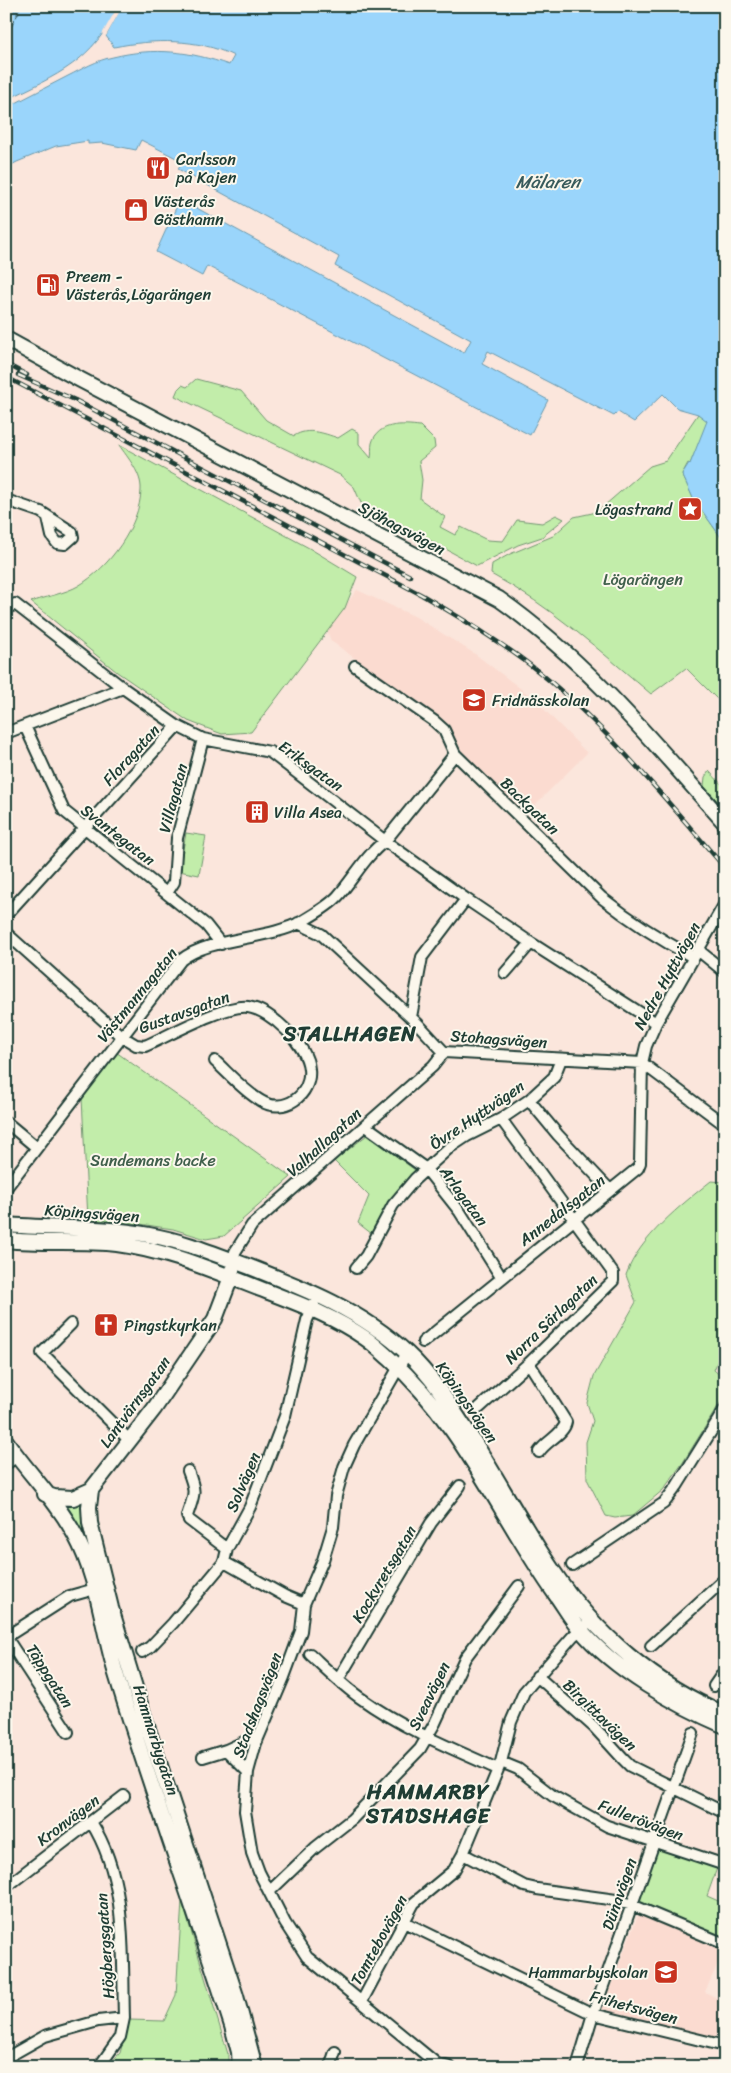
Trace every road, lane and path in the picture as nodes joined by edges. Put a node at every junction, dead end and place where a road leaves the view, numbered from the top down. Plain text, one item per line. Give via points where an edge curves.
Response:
1 (6, 339) edge
2 (6, 500) edge
3 (48, 518) dead end
4 (9, 608) edge
5 (355, 666) dead end
6 (124, 688) junction
7 (26, 726) junction
8 (177, 726) junction
9 (6, 734) edge
10 (203, 739) junction
11 (456, 754) junction
12 (725, 823) edge
13 (85, 828) junction
14 (385, 841) junction
15 (167, 893) junction
16 (466, 899) junction
17 (724, 905) edge
18 (6, 915) edge
19 (298, 923) junction
20 (6, 933) edge
21 (531, 943) junction
22 (221, 944) junction
23 (696, 954) junction
24 (725, 972) edge
25 (505, 973) dead end
26 (411, 1017) junction
27 (656, 1023) junction
28 (122, 1036) junction
29 (444, 1052) junction
30 (561, 1058) junction
31 (214, 1061) dead end
32 (642, 1063) junction
33 (529, 1100) junction
34 (501, 1119) junction
35 (6, 1122) edge
36 (725, 1125) edge
37 (366, 1126) junction
38 (36, 1147) junction
39 (426, 1169) junction
40 (6, 1188) edge
41 (610, 1190) junction
42 (574, 1221) junction
43 (6, 1225) edge
44 (6, 1240) edge
45 (234, 1261) junction
46 (356, 1268) dead end
47 (231, 1277) junction
48 (501, 1277) junction
49 (316, 1302) junction
50 (71, 1324) dead end
51 (423, 1342) dead end
52 (407, 1353) junction
53 (530, 1363) junction
54 (399, 1367) junction
55 (480, 1408) dead end
56 (724, 1413) edge
57 (6, 1440) edge
58 (130, 1440) junction
59 (539, 1452) dead end
60 (12, 1460) edge
61 (188, 1471) dead end
62 (460, 1486) dead end
63 (92, 1490) junction
64 (45, 1494) junction
65 (227, 1549) junction
66 (224, 1562) junction
67 (572, 1564) dead end
68 (725, 1579) edge
69 (520, 1586) dead end
70 (100, 1587) junction
71 (304, 1604) junction
72 (591, 1620) junction
73 (580, 1630) junction
74 (6, 1637) edge
75 (651, 1646) dead end
76 (142, 1652) dead end
77 (310, 1654) dead end
78 (725, 1670) edge
79 (536, 1676) junction
80 (338, 1680) junction
81 (714, 1686) dead end
82 (725, 1714) edge
83 (725, 1726) edge
84 (68, 1732) dead end
85 (693, 1733) dead end
86 (259, 1734) junction
87 (426, 1738) junction
88 (226, 1750) junction
89 (204, 1757) dead end
90 (499, 1766) junction
91 (248, 1772) junction
92 (673, 1787) junction
93 (124, 1796) dead end
94 (725, 1813) edge
95 (91, 1822) junction
96 (653, 1843) junction
97 (463, 1854) junction
98 (725, 1865) edge
99 (6, 1887) edge
100 (269, 1892) junction
101 (632, 1905) junction
102 (404, 1922) junction
103 (725, 1944) edge
104 (362, 2001) junction
105 (593, 2014) junction
106 (124, 2018) junction
107 (725, 2046) edge
108 (335, 2052) dead end
109 (6, 2058) edge
110 (99, 2067) edge
111 (240, 2067) edge
112 (255, 2067) edge
113 (330, 2067) edge
114 (450, 2067) edge
115 (577, 2067) edge

1 - 12 main road, Sjöhagsvägen via 499,599 534,624 594,678
2 - 3 street
4 - 6 street, Eriksgatan
5 - 11 street, Backgatan via 434,721 444,730
6 - 7 street
6 - 8 street, Eriksgatan
7 - 9 street
7 - 13 street, Svantegatan via 64,811
8 - 10 street, Eriksgatan
8 - 13 street, Floragatan
10 - 14 street, Eriksgatan via 270,752
10 - 15 street, Villagatan via 177,838 174,882
11 - 14 street, Västmannagatan
11 - 23 street, Backgatan via 602,898 643,929
13 - 15 street, Svantegatan
13 - 18 street, Floragatan
14 - 16 street, Eriksgatan
14 - 19 street, Västmannagatan via 337,898
15 - 22 street, Svantegatan via 206,925
16 - 21 street, Eriksgatan
16 - 26 street via 422,957
17 - 23 street, Nedre Hyttvägen
19 - 22 street, Västmannagatan
19 - 26 street, Stohagsvägen via 321,934
20 - 28 street, Gustavsgatan
21 - 25 street
21 - 27 street, Eriksgatan
22 - 28 street, Västmannagatan via 195,951 181,960
23 - 24 street, Backgatan
23 - 27 street, Nedre Hyttvägen
26 - 29 street, Stohagsvägen
27 - 32 street, Nedre Hyttvägen
28 - 31 street, Gustavsgatan via 136,1045 145,1046 219,1012 247,1007 261,1010 302,1048 310,1069 309,1078 297,1099 287,1105 271,1105 260,1101
28 - 38 street, Västmannagatan
29 - 30 street, Stohagsvägen
29 - 37 street, Valhallagatan via 433,1066
30 - 32 street, Stohagsvägen
30 - 33 street, Övre Hyttvägen via 554,1077
32 - 36 street
32 - 41 street, Annedalsgatan via 640,1163 633,1173
33 - 34 street, Övre Hyttvägen
33 - 41 street
34 - 39 street, Övre Hyttvägen via 466,1136
34 - 42 street, Norra Särlagatan
35 - 38 street
37 - 39 street, Arlagatan
37 - 45 street, Valhallagatan via 252,1225 235,1252
38 - 40 street, Västmannagatan
39 - 46 street, Övre Hyttvägen via 392,1205 366,1256
39 - 48 street, Arlagatan via 460,1212
41 - 42 street, Annedalsgatan
42 - 48 street, Annedalsgatan
42 - 53 street, Norra Särlagatan via 613,1273 613,1281
43 - 45 main road, Köpingsvägen via 116,1230 150,1235
44 - 47 main road, Köpingsvägen via 135,1247 174,1256
45 - 47 main road, Lantvärnsgatan
45 - 49 main road, Köpingsvägen
47 - 49 main road, Köpingsvägen
47 - 58 main road, Lantvärnsgatan via 215,1319
48 - 51 street, Annedalsgatan
49 - 52 main road, Köpingsvägen via 370,1322
49 - 54 main road, Köpingsvägen
49 - 65 street, Solvägen via 307,1320 279,1433 250,1507
50 - 58 street via 42,1353
52 - 54 street, Stadshagsvägen
52 - 72 main road, Köpingsvägen via 452,1408 553,1572
53 - 55 street, Norra Särlagatan
53 - 59 street via 566,1422 565,1428
54 - 71 street, Stadshagsvägen via 344,1467 324,1560
54 - 73 main road, Köpingsvägen via 419,1386 456,1433 540,1572
56 - 67 street via 664,1503
57 - 60 main road, Hammarbygatan
58 - 63 main road, Lantvärnsgatan
60 - 64 main road, Hammarbygatan
61 - 65 street via 194,1493 187,1516
62 - 80 street, Kockvretsgatan via 431,1523
63 - 64 main road via 73,1498
63 - 70 main road, Hammarbygatan via 90,1523
64 - 70 main road, Hammarbygatan via 76,1536
65 - 66 street, Solvägen
66 - 71 street
66 - 76 street, Solvägen via 173,1623
68 - 75 street
69 - 87 street, Sveavägen via 465,1658
70 - 74 street via 70,1596
70 - 111 main road, Hammarbygatan via 116,1675 212,1961 239,2052
70 - 112 main road, Hammarbygatan via 236,1996
71 - 86 street, Stadshagsvägen via 298,1642
72 - 73 street, Tomtebovägen
72 - 82 main road, Köpingsvägen via 661,1679 703,1705
73 - 79 street, Tomtebovägen
73 - 83 main road, Köpingsvägen via 612,1660 643,1682 699,1715
74 - 84 street, Täppgatan
77 - 80 street, Fullerövägen
78 - 81 street
79 - 90 street, Tomtebovägen via 518,1701
79 - 92 street, Birgittavägen via 594,1727 622,1760
80 - 87 street, Fullerövägen via 389,1717
85 - 92 street, Dünavägen
86 - 88 street
86 - 91 street, Stadshagsvägen
87 - 90 street, Fullerövägen
87 - 100 street, Sveavägen via 420,1749 352,1819 315,1848
88 - 89 street
88 - 91 street
90 - 96 street, Fullerövägen via 518,1769 553,1796 607,1826
90 - 97 street, Tomtebovägen
91 - 100 street, Stadshagsvägen via 245,1794 247,1828 252,1853
92 - 94 street, Birgittavägen
92 - 96 street, Dünavägen
93 - 95 street, Kronvägen
95 - 99 street, Kronvägen
95 - 106 street, Högbergsgatan via 117,1889
96 - 98 street, Fullerövägen
96 - 101 street, Dünavägen
97 - 101 street via 524,1886
97 - 102 street, Tomtebovägen via 454,1870 414,1903
100 - 104 street, Stadshagsvägen via 308,1958
101 - 103 street
101 - 105 street, Dünavägen
102 - 104 street, Tomtebovägen
102 - 105 street, Frihetsvägen
104 - 114 street, Stadshagsvägen via 431,2059
105 - 107 street, Frihetsvägen
105 - 115 street, Dünavägen
106 - 109 street via 98,2021 45,2036
106 - 110 street, Högbergsgatan via 120,2037
108 - 113 street

